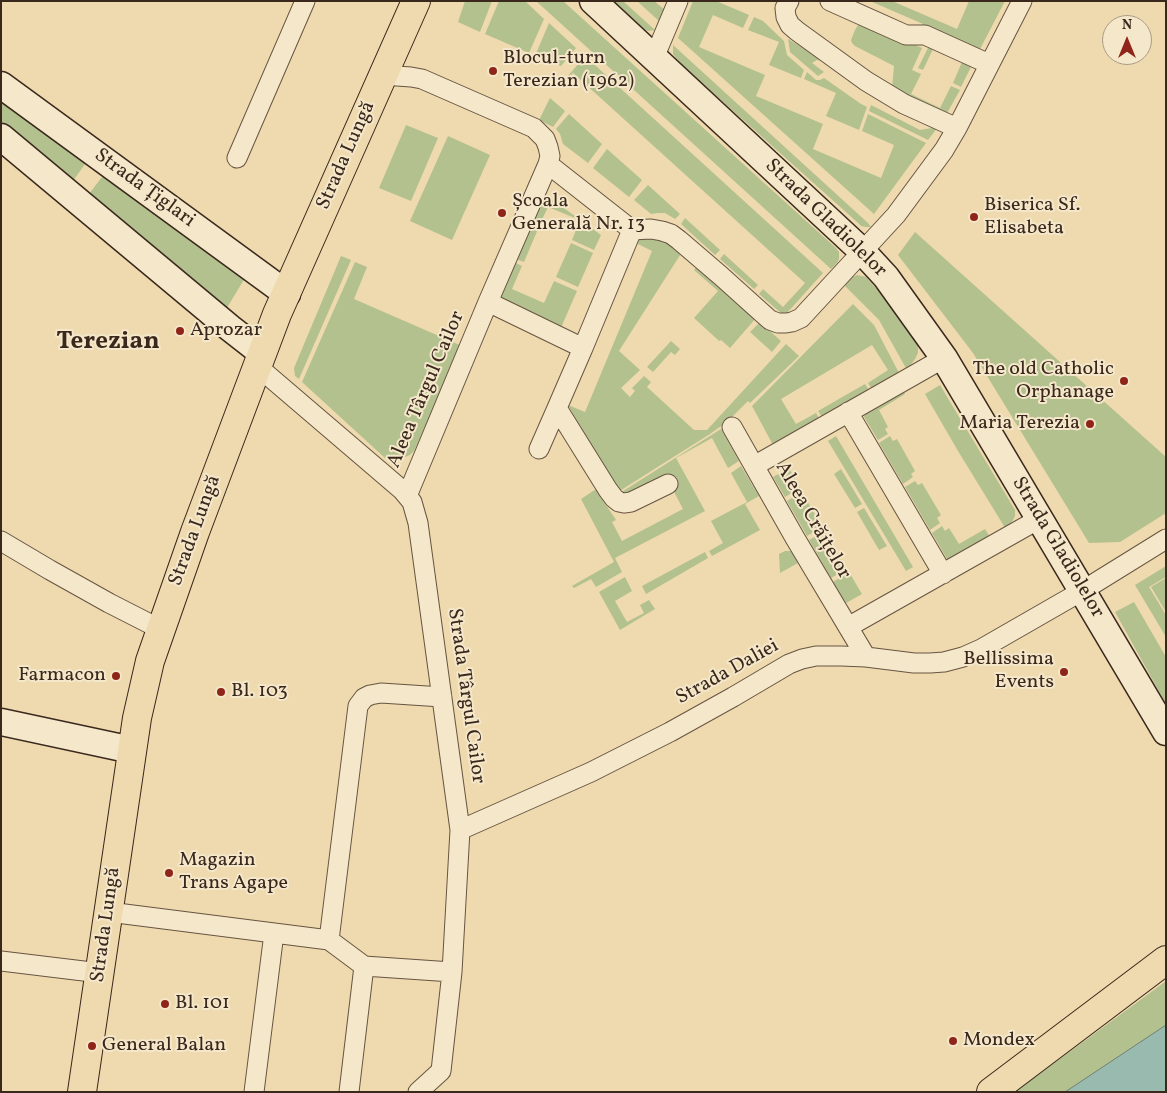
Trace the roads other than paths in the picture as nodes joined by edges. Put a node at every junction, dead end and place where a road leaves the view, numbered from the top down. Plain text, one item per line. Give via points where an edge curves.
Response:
1 (305, 1) edge
2 (416, 1) edge
3 (593, 1) edge
4 (678, 1) edge
5 (789, 1) edge
6 (830, 1) edge
7 (1022, 1) edge
8 (654, 58) junction
9 (989, 64) junction
10 (383, 75) junction
11 (1, 85) edge
12 (957, 128) junction
13 (1, 137) edge
14 (237, 158) dead end
15 (548, 164) junction
16 (632, 230) junction
17 (862, 251) junction
18 (287, 294) junction
19 (488, 302) junction
20 (584, 348) junction
21 (944, 358) junction
22 (260, 360) junction
23 (558, 408) junction
24 (848, 412) junction
25 (732, 427) dead end
26 (539, 449) dead end
27 (754, 466) junction
28 (668, 484) dead end
29 (407, 496) junction
30 (1039, 519) junction
31 (1166, 539) edge
32 (1, 541) edge
33 (943, 574) junction
34 (1082, 591) junction
35 (848, 627) junction
36 (160, 629) junction
37 (866, 657) junction
38 (442, 697) junction
39 (1, 722) edge
40 (1166, 732) edge
41 (132, 750) junction
42 (460, 830) junction
43 (108, 912) junction
44 (274, 933) junction
45 (329, 940) junction
46 (1, 960) edge
47 (1166, 960) edge
48 (364, 966) junction
49 (100, 972) junction
50 (452, 972) junction
51 (82, 1092) edge
52 (254, 1092) edge
53 (349, 1092) edge
54 (418, 1092) edge
55 (991, 1092) edge

1 - 14 street
2 - 10 main road, Strada Lungă
3 - 8 street, Strada Gladiolelor
4 - 8 street
5 - 12 street via 786,17 797,31 866,81 904,104
6 - 9 street via 906,35 925,35
7 - 9 street
8 - 17 street, Strada Gladiolelor
9 - 12 street
10 - 15 street, Aleea Târgul Cailor via 422,79 534,128 545,139 550,156
10 - 18 main road, Strada Lungă
11 - 18 street, Strada Țiglari
12 - 17 street via 896,215
13 - 22 street via 230,328
15 - 16 street
15 - 19 street, Aleea Târgul Cailor
16 - 17 street via 651,229 671,234 770,320 786,324 801,318
16 - 20 street
17 - 21 street, Strada Gladiolelor via 886,277
18 - 22 main road, Strada Lungă
19 - 20 street, Aleea Târgul Cailor
19 - 29 street, Aleea Târgul Cailor
20 - 23 street
21 - 24 street, Aleea Crăițelor
21 - 30 street, Strada Gladiolelor
22 - 29 street, Strada Târgul Cailor
22 - 36 main road, Strada Lungă
23 - 26 street
23 - 28 street via 608,490 619,502 631,502
24 - 27 street, Aleea Crăițelor
24 - 33 street
25 - 27 street
27 - 35 street, Aleea Crăițelor
29 - 38 street, Strada Târgul Cailor via 416,511
30 - 33 street
30 - 34 street, Strada Gladiolelor
31 - 34 street, Strada Daliei
32 - 36 street
33 - 35 street
34 - 37 street, Strada Daliei via 963,657 944,662 914,663
34 - 40 street, Strada Gladiolelor
35 - 37 street, Aleea Crăițelor
36 - 41 main road, Strada Lungă via 143,690
37 - 42 street, Strada Daliei via 816,656 789,664 583,776
38 - 42 street, Strada Târgul Cailor
38 - 45 street via 381,693 364,698 358,706
39 - 41 street
41 - 43 main road, Strada Lungă
42 - 50 street, Strada Târgul Cailor
43 - 44 street
43 - 49 main road, Strada Lungă
44 - 45 street
44 - 52 street
45 - 48 street
46 - 49 street
47 - 55 main road
48 - 50 street
48 - 53 street
49 - 51 main road, Strada Lungă
50 - 54 street, Strada Târgul Cailor via 442,1071

